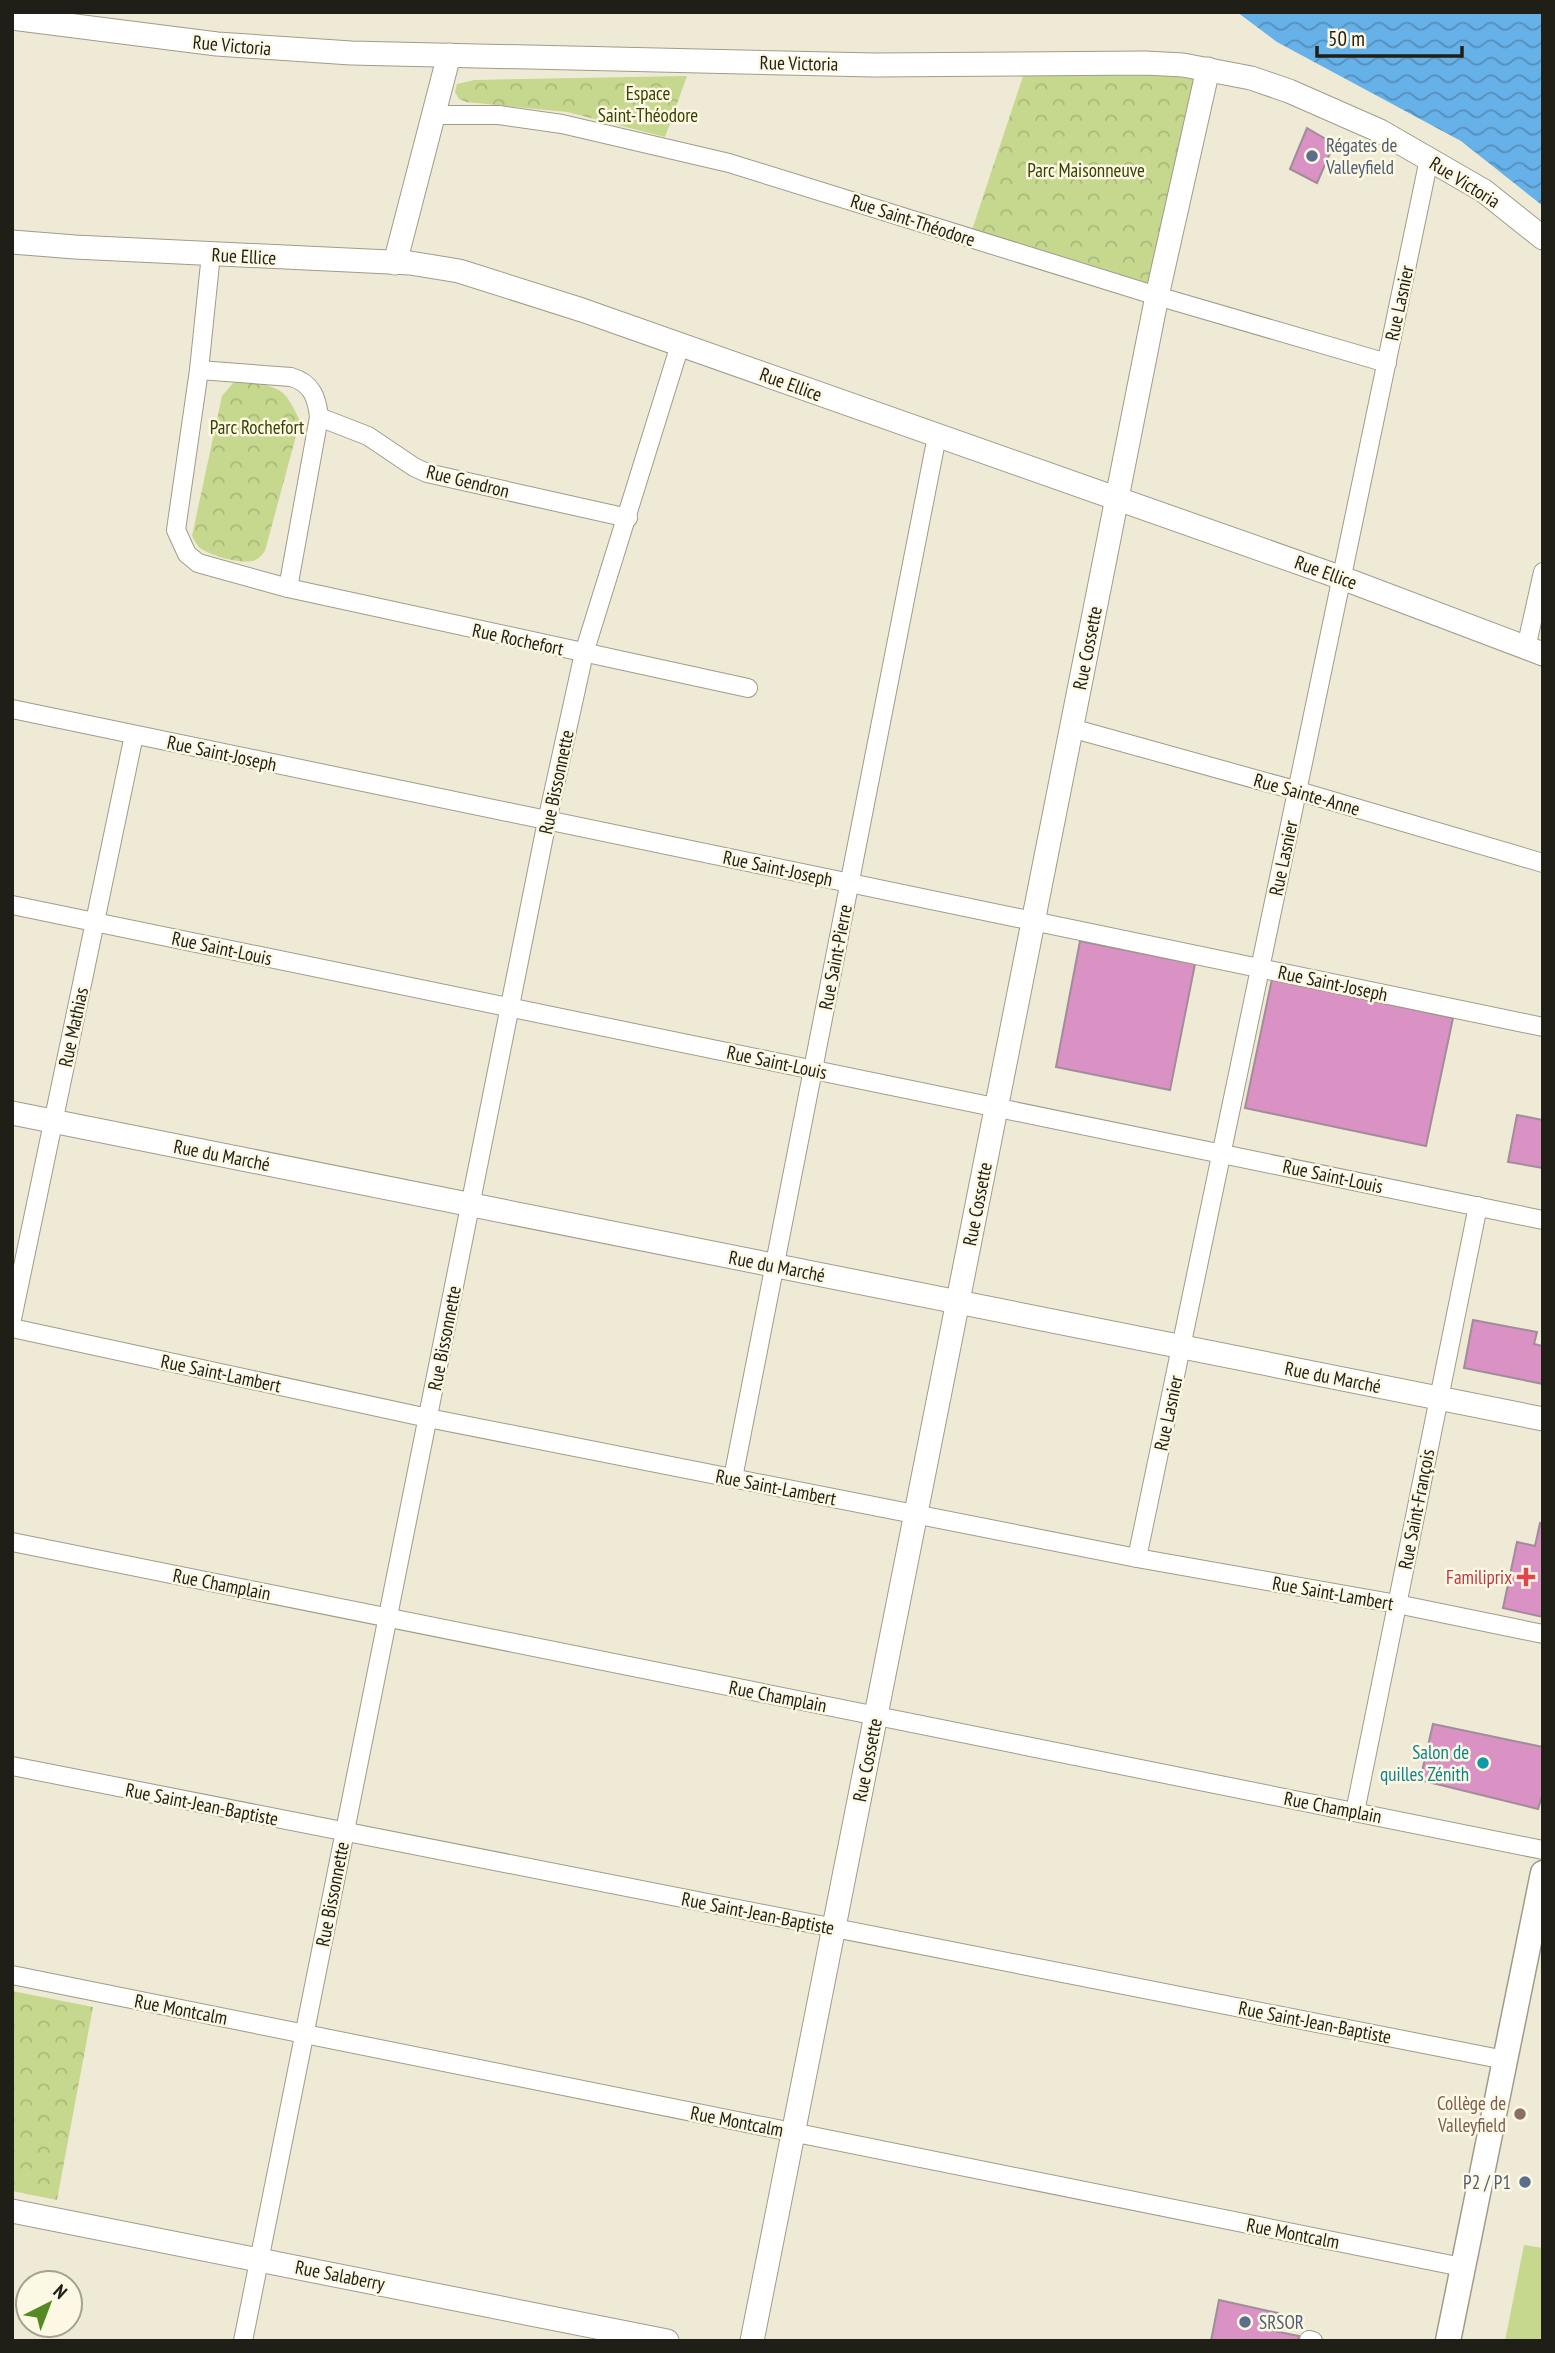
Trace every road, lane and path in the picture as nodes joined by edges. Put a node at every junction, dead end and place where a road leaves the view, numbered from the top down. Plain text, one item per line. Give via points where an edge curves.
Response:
1 (12, 18) edge
2 (449, 55) junction
3 (1208, 69) junction
4 (432, 115) junction
5 (1429, 159) junction
6 (1543, 238) edge
7 (12, 242) edge
8 (211, 254) junction
9 (395, 263) junction
10 (1157, 296) junction
11 (680, 345) junction
12 (1387, 363) junction
13 (199, 370) junction
14 (319, 417) junction
15 (937, 436) junction
16 (1117, 499) junction
17 (628, 518) junction
18 (1543, 572) edge
19 (1342, 578) junction
20 (288, 588) junction
21 (1534, 651) edge
22 (584, 653) junction
23 (748, 688) dead end
24 (12, 709) edge
25 (1071, 728) junction
26 (134, 735) junction
27 (1297, 791) junction
28 (547, 821) junction
29 (1543, 863) edge
30 (849, 883) junction
31 (12, 905) edge
32 (1033, 921) junction
33 (95, 922) junction
34 (1260, 968) junction
35 (510, 1007) junction
36 (1543, 1027) edge
37 (813, 1070) junction
38 (996, 1107) junction
39 (12, 1113) edge
40 (54, 1121) junction
41 (1222, 1154) junction
42 (471, 1204) junction
43 (1478, 1206) junction
44 (1543, 1220) edge
45 (775, 1265) junction
46 (958, 1302) junction
47 (12, 1319) edge
48 (12, 1328) edge
49 (1182, 1346) junction
50 (1439, 1398) junction
51 (428, 1418) junction
52 (1543, 1419) edge
53 (733, 1478) junction
54 (915, 1514) junction
55 (12, 1542) edge
56 (1137, 1558) junction
57 (1397, 1604) junction
58 (388, 1617) junction
59 (1543, 1634) edge
60 (876, 1715) junction
61 (12, 1766) edge
62 (1355, 1812) junction
63 (345, 1832) junction
64 (1543, 1850) edge
65 (1543, 1873) edge
66 (833, 1928) junction
67 (12, 1975) edge
68 (304, 2034) junction
69 (1505, 2060) junction
70 (793, 2132) junction
71 (12, 2211) edge
72 (259, 2259) junction
73 (1462, 2267) junction
74 (243, 2341) edge
75 (667, 2341) edge
76 (751, 2341) edge
77 (1448, 2341) edge

1 - 2 street, Rue Victoria via 217,44
2 - 3 street, Rue Victoria via 874,65 1145,63
2 - 4 street
3 - 5 street, Rue Victoria via 1289,91 1380,131
3 - 10 street, Rue Cossette
4 - 9 street
4 - 10 street, Rue Saint-Théodore via 499,116 562,124 702,156
5 - 6 street, Rue Victoria via 1484,191
5 - 12 street, Rue Lasnier
7 - 8 street, Rue Ellice
8 - 9 street, Rue Ellice
8 - 13 street, Rue Rochefort
9 - 11 street, Rue Ellice via 458,271
10 - 12 street, Rue Saint-Théodore
10 - 16 street, Rue Cossette
11 - 15 street, Rue Ellice
11 - 17 street, Rue Bissonnette
12 - 19 street, Rue Lasnier
13 - 14 street via 300,380 315,396
13 - 20 street, Rue Rochefort via 177,536 198,564
14 - 17 street, Rue Gendron via 368,436 427,473
14 - 20 street
15 - 16 street, Rue Ellice
15 - 30 street, Rue Saint-Pierre
16 - 19 street, Rue Ellice
16 - 25 street, Rue Cossette
17 - 22 street, Rue Bissonnette
18 - 21 street
19 - 21 street, Rue Ellice
19 - 27 street, Rue Lasnier
20 - 22 street, Rue Rochefort
22 - 23 street, Rue Rochefort
22 - 28 street, Rue Bissonnette
24 - 26 street, Rue Saint-Joseph
25 - 27 street, Rue Sainte-Anne
25 - 32 street, Rue Cossette
26 - 28 street, Rue Saint-Joseph
26 - 33 street, Rue Mathias
27 - 29 street, Rue Sainte-Anne
27 - 34 street, Rue Lasnier
28 - 30 street, Rue Saint-Joseph
28 - 35 street, Rue Bissonnette
30 - 32 street, Rue Saint-Joseph
30 - 37 street, Rue Saint-Pierre
31 - 33 street, Rue Saint-Louis
32 - 34 street, Rue Saint-Joseph
32 - 38 street, Rue Cossette
33 - 35 street, Rue Saint-Louis
33 - 40 street, Rue Mathias
34 - 36 street, Rue Saint-Joseph
34 - 41 street, Rue Lasnier
35 - 37 street, Rue Saint-Louis
35 - 42 street, Rue Bissonnette
37 - 38 street, Rue Saint-Louis
37 - 45 street, Rue Saint-Pierre
38 - 41 street, Rue Saint-Louis
38 - 46 street, Rue Cossette
39 - 40 street, Rue du Marché
40 - 42 street, Rue du Marché
40 - 47 street, Rue Mathias
41 - 43 street, Rue Saint-Louis
41 - 49 street, Rue Lasnier
42 - 45 street, Rue du Marché
42 - 51 street, Rue Bissonnette
43 - 44 street, Rue Saint-Louis
43 - 50 street, Rue Saint-François
45 - 46 street, Rue du Marché
45 - 53 street, Rue Saint-Pierre
46 - 49 street, Rue du Marché
46 - 54 street, Rue Cossette
48 - 51 street, Rue Saint-Lambert
49 - 50 street, Rue du Marché
49 - 56 street, Rue Lasnier
50 - 52 street, Rue du Marché
50 - 57 street, Rue Saint-François
51 - 53 street, Rue Saint-Lambert
51 - 58 street, Rue Bissonnette
53 - 54 street, Rue Saint-Lambert
54 - 56 street, Rue Saint-Lambert
54 - 60 street, Rue Cossette
55 - 58 street, Rue Champlain
56 - 57 street, Rue Saint-Lambert
57 - 59 street, Rue Saint-Lambert
57 - 62 street, Rue Saint-François
58 - 60 street, Rue Champlain
58 - 63 street, Rue Bissonnette
60 - 62 street, Rue Champlain
60 - 66 street, Rue Cossette
61 - 63 street, Rue Saint-Jean-Baptiste
62 - 64 street, Rue Champlain
63 - 66 street, Rue Saint-Jean-Baptiste
63 - 68 street, Rue Bissonnette
65 - 69 main road
66 - 69 street, Rue Saint-Jean-Baptiste
66 - 70 street, Rue Cossette
67 - 68 street, Rue Montcalm
68 - 70 street, Rue Montcalm
68 - 72 street, Rue Bissonnette
69 - 73 main road
70 - 73 street, Rue Montcalm
70 - 76 street, Rue Cossette
71 - 72 street, Rue Salaberry
72 - 74 street, Rue Bissonnette
72 - 75 street, Rue Salaberry
73 - 77 main road

